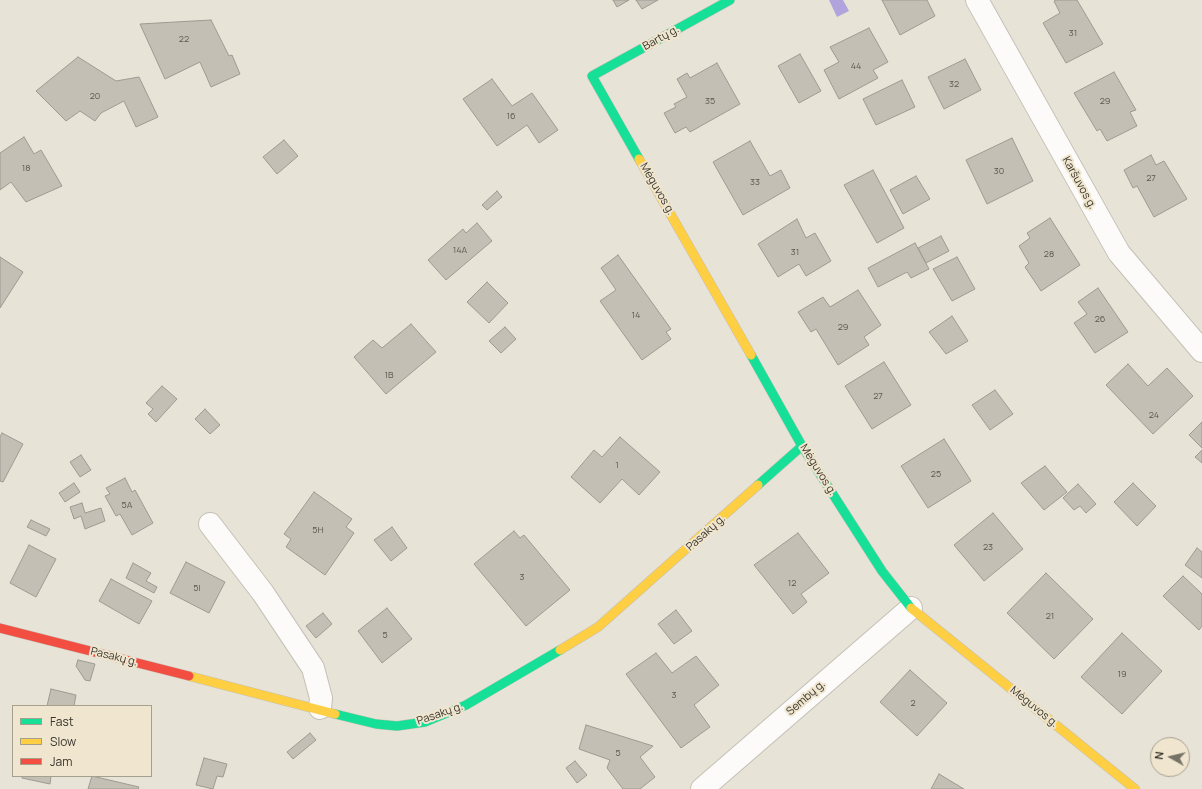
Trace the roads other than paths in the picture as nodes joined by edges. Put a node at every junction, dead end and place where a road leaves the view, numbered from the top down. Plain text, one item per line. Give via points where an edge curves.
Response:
1 (730, 0) edge
2 (977, 0) edge
3 (592, 76) joint
4 (1202, 351) edge
5 (802, 446) junction
6 (210, 524) dead end
7 (911, 608) junction
8 (0, 628) edge
9 (320, 708) junction
10 (702, 789) edge
11 (1135, 789) edge

1 - 3 street, Bartų g.
2 - 4 street, Karšuvos g. via 1119,253
3 - 5 street, Mėguvos g.
5 - 7 street, Mėguvos g. via 882,571
5 - 9 street, Pasakų g. via 598,627 466,705 425,722 397,726 376,724
6 - 9 street via 263,593 313,668 322,698
7 - 10 street, Sembų g.
7 - 11 street, Mėguvos g.
8 - 9 street, Pasakų g.

